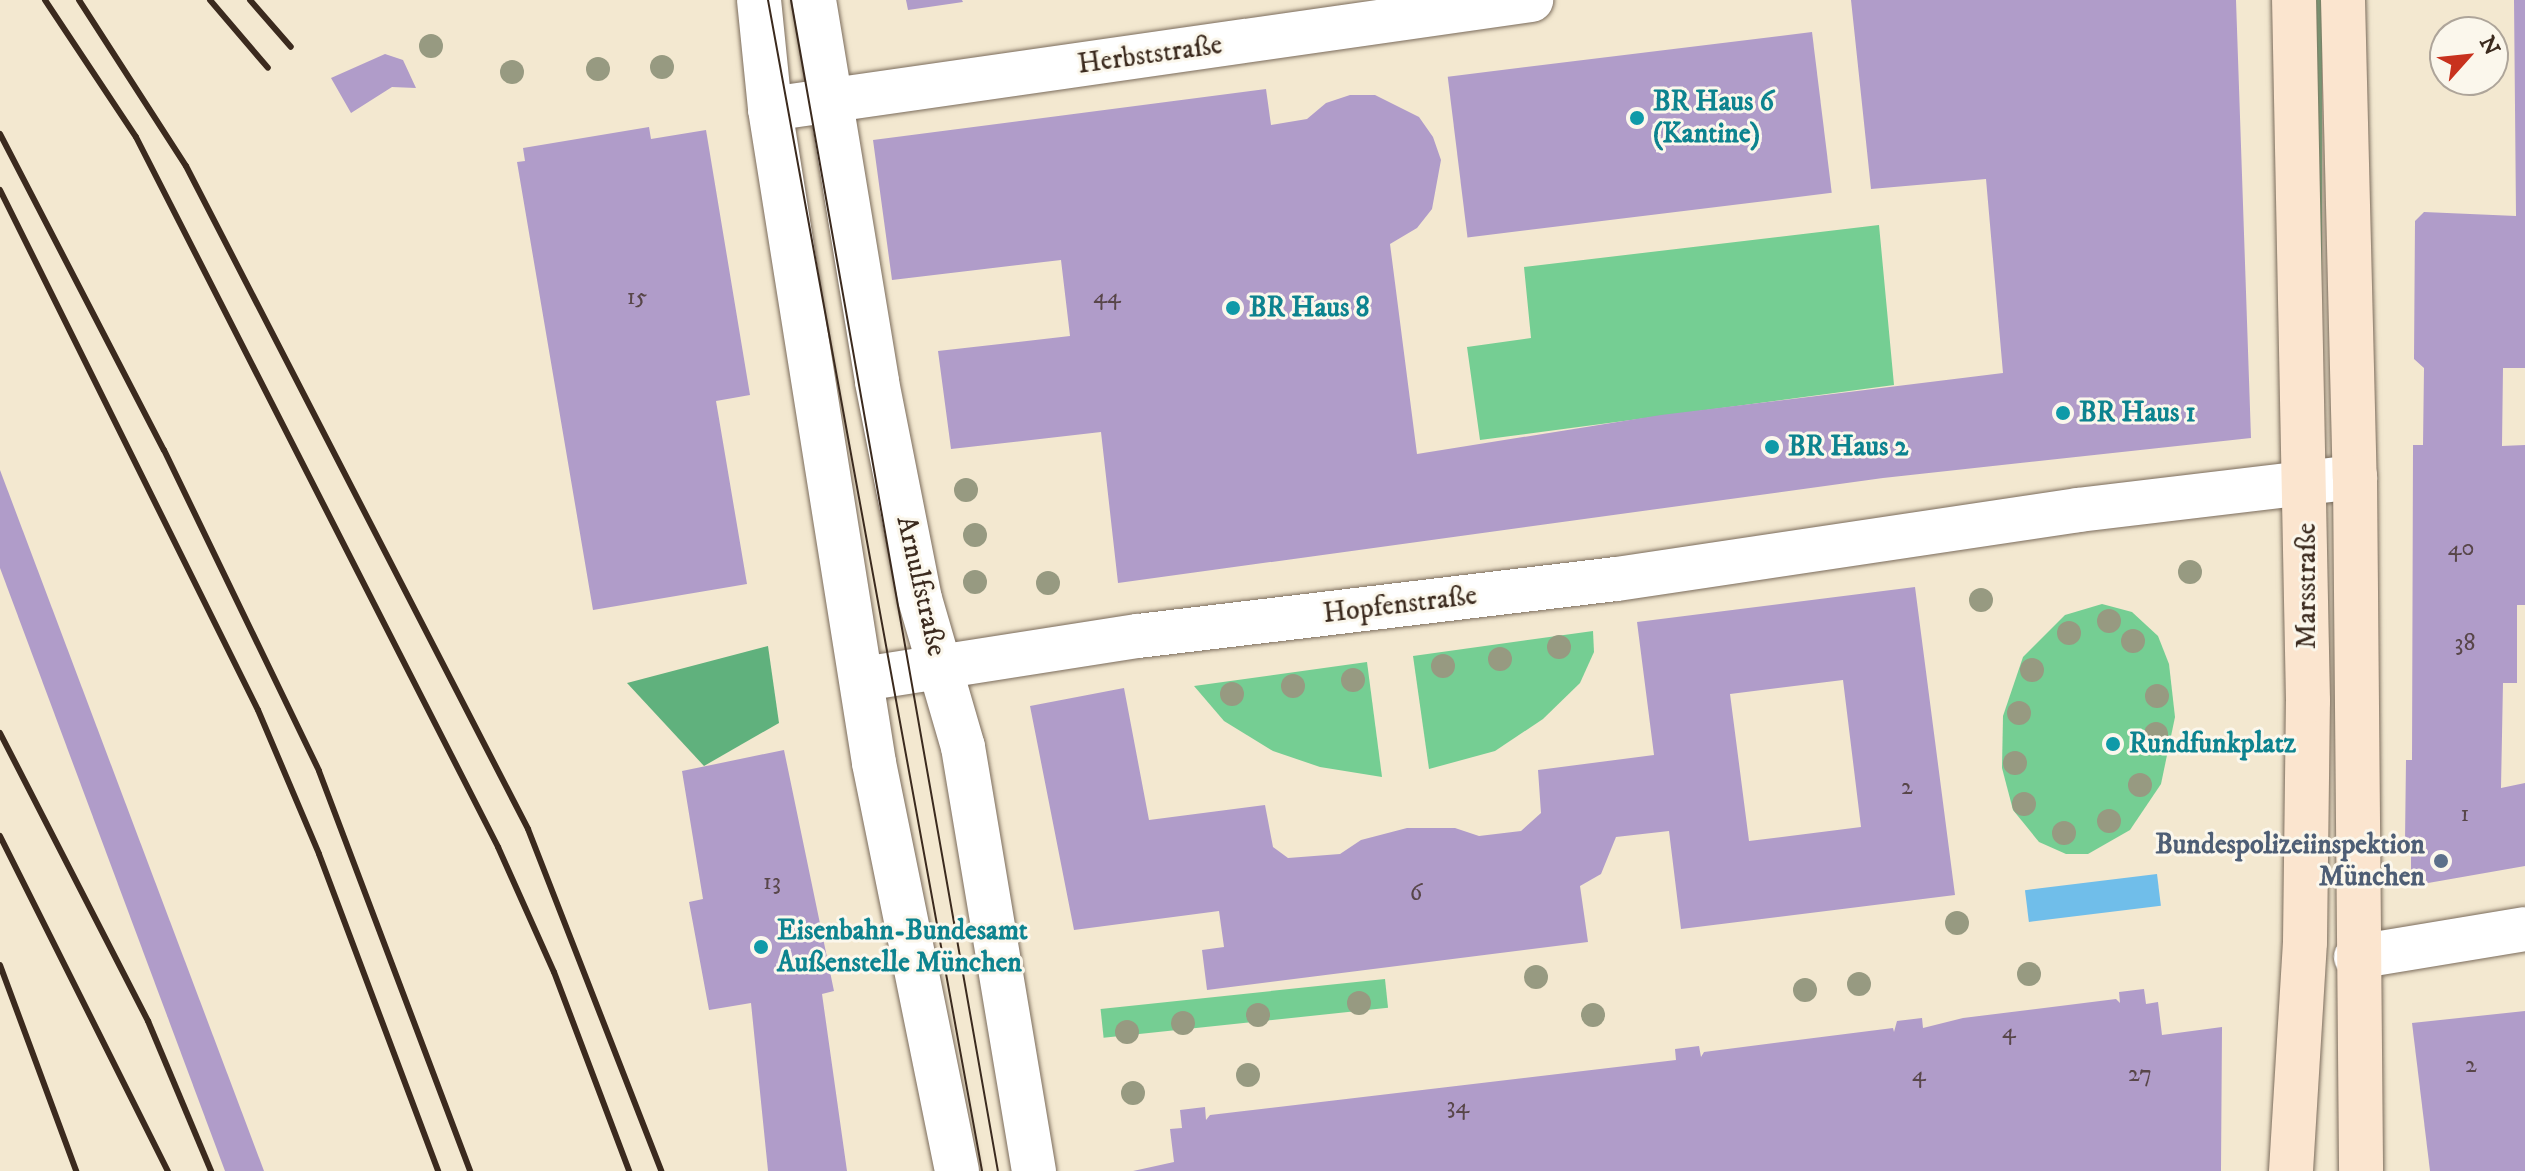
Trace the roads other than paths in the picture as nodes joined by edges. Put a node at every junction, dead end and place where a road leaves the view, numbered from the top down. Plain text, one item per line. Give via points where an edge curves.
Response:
1 (759, 0) edge
2 (814, 0) edge
3 (1531, 0) edge
4 (2294, 0) edge
5 (2343, 0) edge
6 (832, 101) junction
7 (770, 109) junction
8 (2355, 477) junction
9 (2307, 481) junction
10 (940, 667) junction
11 (862, 679) junction
12 (2525, 929) edge
13 (2356, 957) junction
14 (957, 1171) edge
15 (1034, 1171) edge
16 (2291, 1171) edge
17 (2361, 1171) edge

1 - 7 street
2 - 6 street, Arnulfstraße
3 - 6 street, Herbststraße
4 - 9 main road, Marsstraße
5 - 8 main road, Marsstraße
6 - 7 street, Herbststraße
6 - 10 street, Arnulfstraße via 877,382 920,599
7 - 11 street
8 - 9 street
8 - 13 main road, Marsstraße
9 - 10 street, Hopfenstraße via 1617,579 1138,636
9 - 16 main road, Marsstraße via 2305,942
10 - 11 street, Hopfenstraße
10 - 15 street, Arnulfstraße via 963,747
11 - 14 street via 874,763
12 - 13 street
13 - 17 main road, Marsstraße

